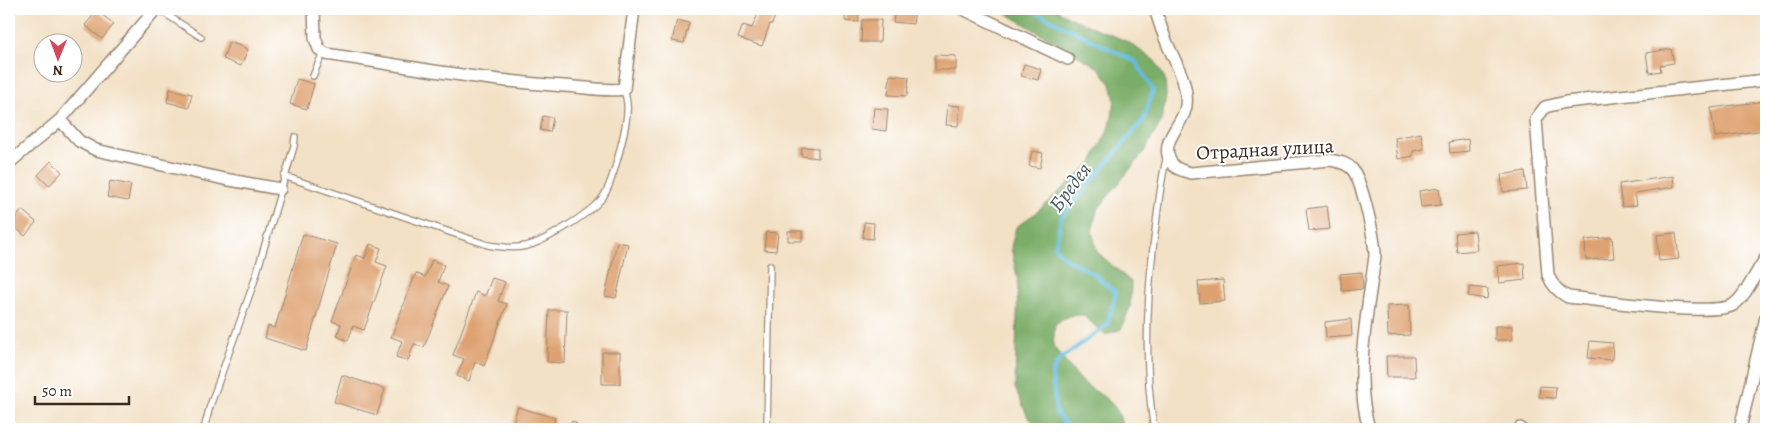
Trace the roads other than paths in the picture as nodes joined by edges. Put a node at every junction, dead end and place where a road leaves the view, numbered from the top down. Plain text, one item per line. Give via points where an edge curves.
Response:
1 (157, 9) edge
2 (314, 9) edge
3 (634, 9) edge
4 (963, 9) edge
5 (1155, 9) edge
6 (201, 37) dead end
7 (323, 52) junction
8 (1068, 59) dead end
9 (313, 76) dead end
10 (1766, 80) edge
11 (624, 89) junction
12 (60, 120) junction
13 (295, 137) dead end
14 (1168, 154) junction
15 (9, 163) edge
16 (284, 176) junction
17 (280, 189) junction
18 (1766, 258) edge
19 (770, 266) dead end
20 (1766, 317) edge
21 (204, 429) edge
22 (767, 429) edge
23 (1154, 429) edge
24 (1369, 429) edge
25 (1740, 429) edge

1 - 6 lane
1 - 12 street
2 - 7 street via 315,38
3 - 11 street
4 - 8 street
5 - 14 street, Отрадная улица via 1186,90 1186,108 1170,140
7 - 9 lane
7 - 11 street via 528,84 614,91
10 - 18 street via 1566,102 1545,107 1536,119 1548,275 1562,294 1684,309 1718,309 1738,301
11 - 16 lane via 626,118 612,179 604,196 545,239 526,247 488,245
12 - 15 street
12 - 17 street via 79,141 96,150
13 - 16 lane
14 - 23 lane via 1162,173 1151,261 1148,352
14 - 24 street, Отрадная улица via 1172,165 1191,173 1330,160 1345,163 1354,170 1375,244 1362,350 1364,411
16 - 17 lane
17 - 21 lane via 254,282
19 - 22 lane
20 - 25 street

